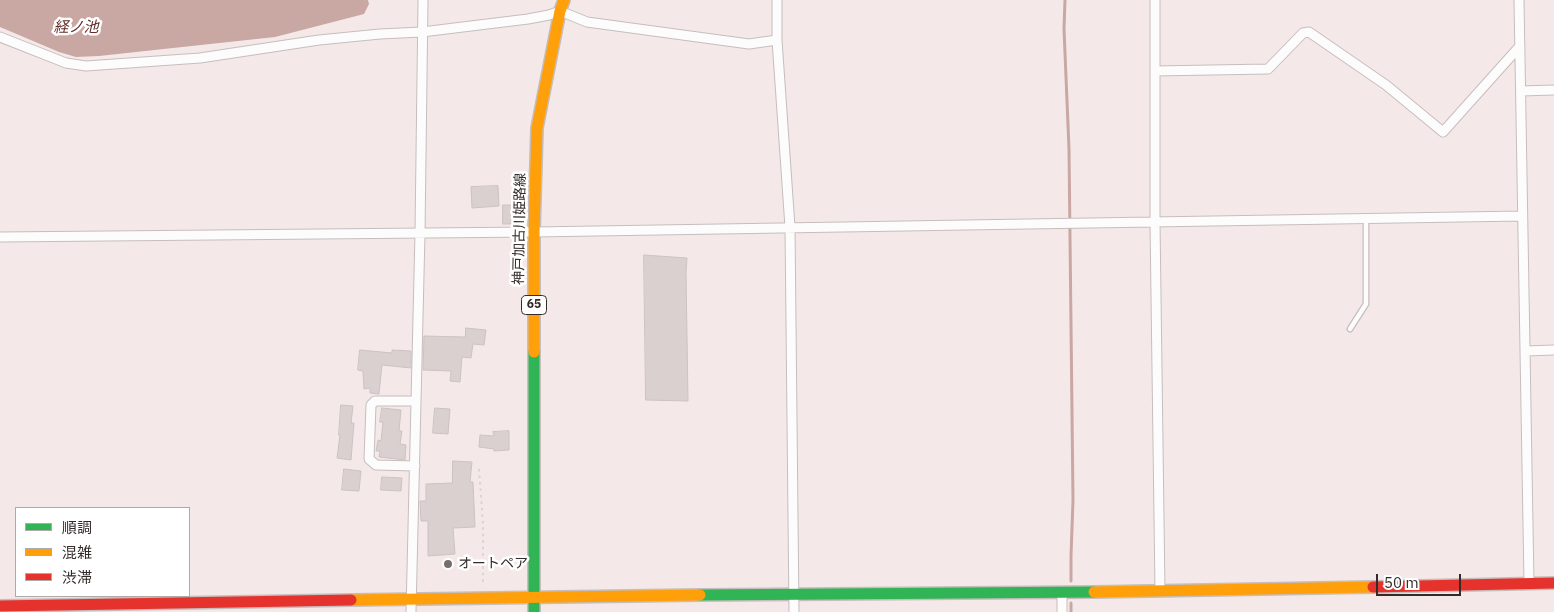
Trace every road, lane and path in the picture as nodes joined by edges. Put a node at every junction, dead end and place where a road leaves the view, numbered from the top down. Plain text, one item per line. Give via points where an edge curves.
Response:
1 (423, 0) edge
2 (777, 0) edge
3 (1155, 0) edge
4 (1519, 0) edge
5 (562, 5) edge
6 (422, 32) junction
7 (0, 37) edge
8 (778, 40) junction
9 (1520, 46) junction
10 (1155, 71) junction
11 (1554, 90) edge
12 (1521, 91) junction
13 (1522, 216) junction
14 (1366, 219) junction
15 (1155, 222) junction
16 (790, 227) junction
17 (534, 232) junction
18 (420, 233) junction
19 (0, 237) edge
20 (1350, 329) dead end
21 (1554, 350) edge
22 (1525, 351) junction
23 (416, 401) junction
24 (415, 466) junction
25 (479, 469) dead end
26 (1529, 583) junction
27 (1554, 583) edge
28 (1160, 591) junction
29 (1062, 592) junction
30 (794, 594) junction
31 (534, 597) junction
32 (483, 598) junction
33 (412, 599) junction
34 (0, 606) edge
35 (411, 612) edge
36 (534, 612) edge
37 (794, 612) edge
38 (1062, 612) edge

1 - 6 street
2 - 8 street
3 - 10 street
4 - 9 street
5 - 6 street via 549,15
5 - 8 street via 587,22 750,44
5 - 17 street, 神戸加古川姫路線 / 65 via 538,128
6 - 7 street via 319,40 200,58 86,66 66,63
6 - 18 street
8 - 16 street
9 - 10 street via 1444,132 1386,85 1310,32 1303,33 1268,69
9 - 12 street
10 - 15 street
11 - 12 street
12 - 13 street
13 - 14 street
13 - 22 street
14 - 15 street
14 - 20 lane via 1366,304
15 - 16 street
15 - 28 street
16 - 17 street
16 - 30 street
17 - 18 street
17 - 31 street, 神戸加古川姫路線 / 65
18 - 19 street
18 - 23 street
21 - 22 street
22 - 26 street
23 - 24 street
23 - 24 street via 375,401 371,405 369,459 376,465
24 - 33 street
25 - 32 path
26 - 27 street
26 - 28 street
28 - 29 street
29 - 30 street
29 - 38 street
30 - 31 street
30 - 37 street
31 - 32 street
31 - 36 street, 神戸加古川姫路線 / 65
32 - 33 street
33 - 34 street
33 - 35 street

